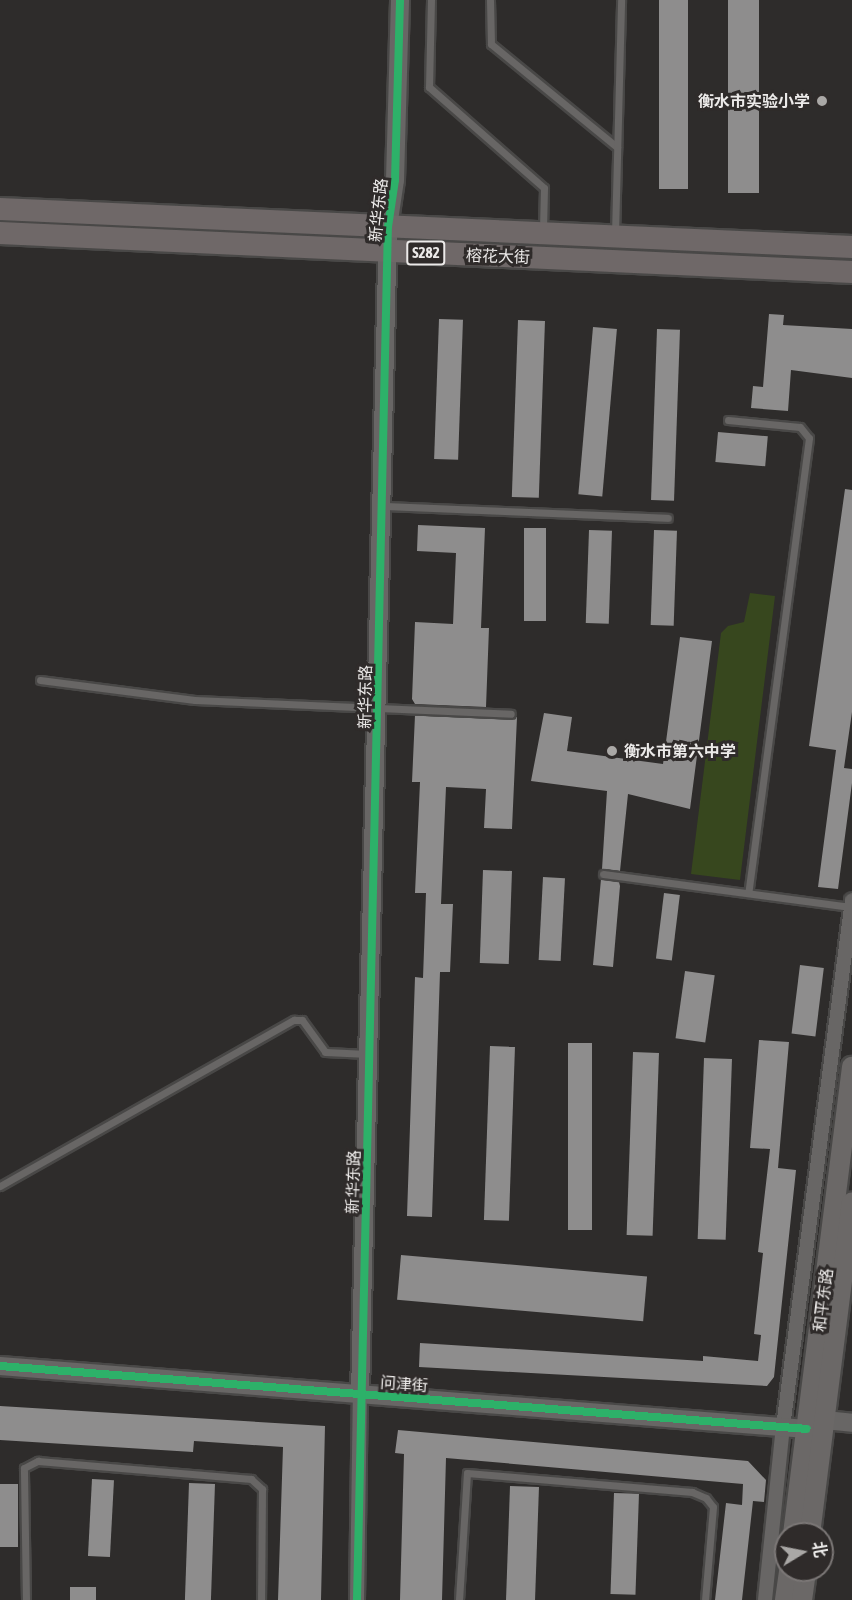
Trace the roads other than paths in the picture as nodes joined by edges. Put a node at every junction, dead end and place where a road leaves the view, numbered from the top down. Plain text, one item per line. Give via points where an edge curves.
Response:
1 (388, 0) edge
2 (400, 0) edge
3 (431, 0) edge
4 (490, 0) edge
5 (621, 0) edge
6 (617, 147) junction
7 (0, 209) edge
8 (388, 227) junction
9 (0, 233) edge
10 (543, 233) junction
11 (615, 236) junction
12 (852, 246) edge
13 (387, 251) junction
14 (852, 272) edge
15 (728, 420) dead end
16 (382, 506) junction
17 (668, 518) dead end
18 (40, 680) dead end
19 (378, 708) junction
20 (511, 714) dead end
21 (603, 874) dead end
22 (748, 893) junction
23 (852, 903) edge
24 (370, 1054) junction
25 (852, 1067) edge
26 (0, 1186) edge
27 (852, 1203) edge
28 (847, 1289) edge
29 (0, 1366) edge
30 (360, 1394) junction
31 (825, 1420) junction
32 (852, 1423) edge
33 (783, 1427) junction
34 (807, 1429) junction
35 (795, 1522) edge
36 (812, 1522) edge
37 (787, 1582) edge
38 (804, 1582) edge
39 (26, 1600) edge
40 (261, 1600) edge
41 (357, 1600) edge
42 (459, 1600) edge
43 (705, 1600) edge
44 (765, 1600) edge
45 (785, 1600) edge
46 (802, 1600) edge

1 - 8 street, 新华东路 via 383,180
2 - 8 street, 新华东路 via 395,180
3 - 10 lane via 429,87 544,188
4 - 6 lane via 491,44
5 - 6 lane
6 - 11 lane
7 - 8 main road, 榕花大街 / S282
8 - 10 main road, 榕花大街 / S282
8 - 13 street, 新华东路
9 - 13 main road, 榕花大街 / S282
10 - 11 main road, 榕花大街 / S282
11 - 12 main road, 榕花大街 / S282
13 - 14 main road, 榕花大街 / S282
13 - 16 street, 新华东路
15 - 22 lane via 800,427 810,438
16 - 17 lane
16 - 19 street, 新华东路
18 - 19 lane via 144,696
19 - 20 lane
19 - 24 street, 新华东路
21 - 22 lane
22 - 23 lane
23 - 33 street
24 - 26 lane via 325,1052 302,1020 294,1020
24 - 30 street, 新华东路
25 - 34 main road, 和平东路
27 - 28 main road, 和平东路
28 - 31 main road, 和平东路
29 - 30 street, 问津街
30 - 33 street, 问津街
30 - 41 street
31 - 32 street
31 - 36 main road, 和平东路
33 - 34 street, 问津街
33 - 44 street
34 - 35 main road, 和平东路
37 - 45 main road
38 - 46 main road
39 - 40 lane via 24,1468 38,1461 251,1479 262,1489
42 - 43 lane via 467,1473 692,1492 706,1498 713,1507

